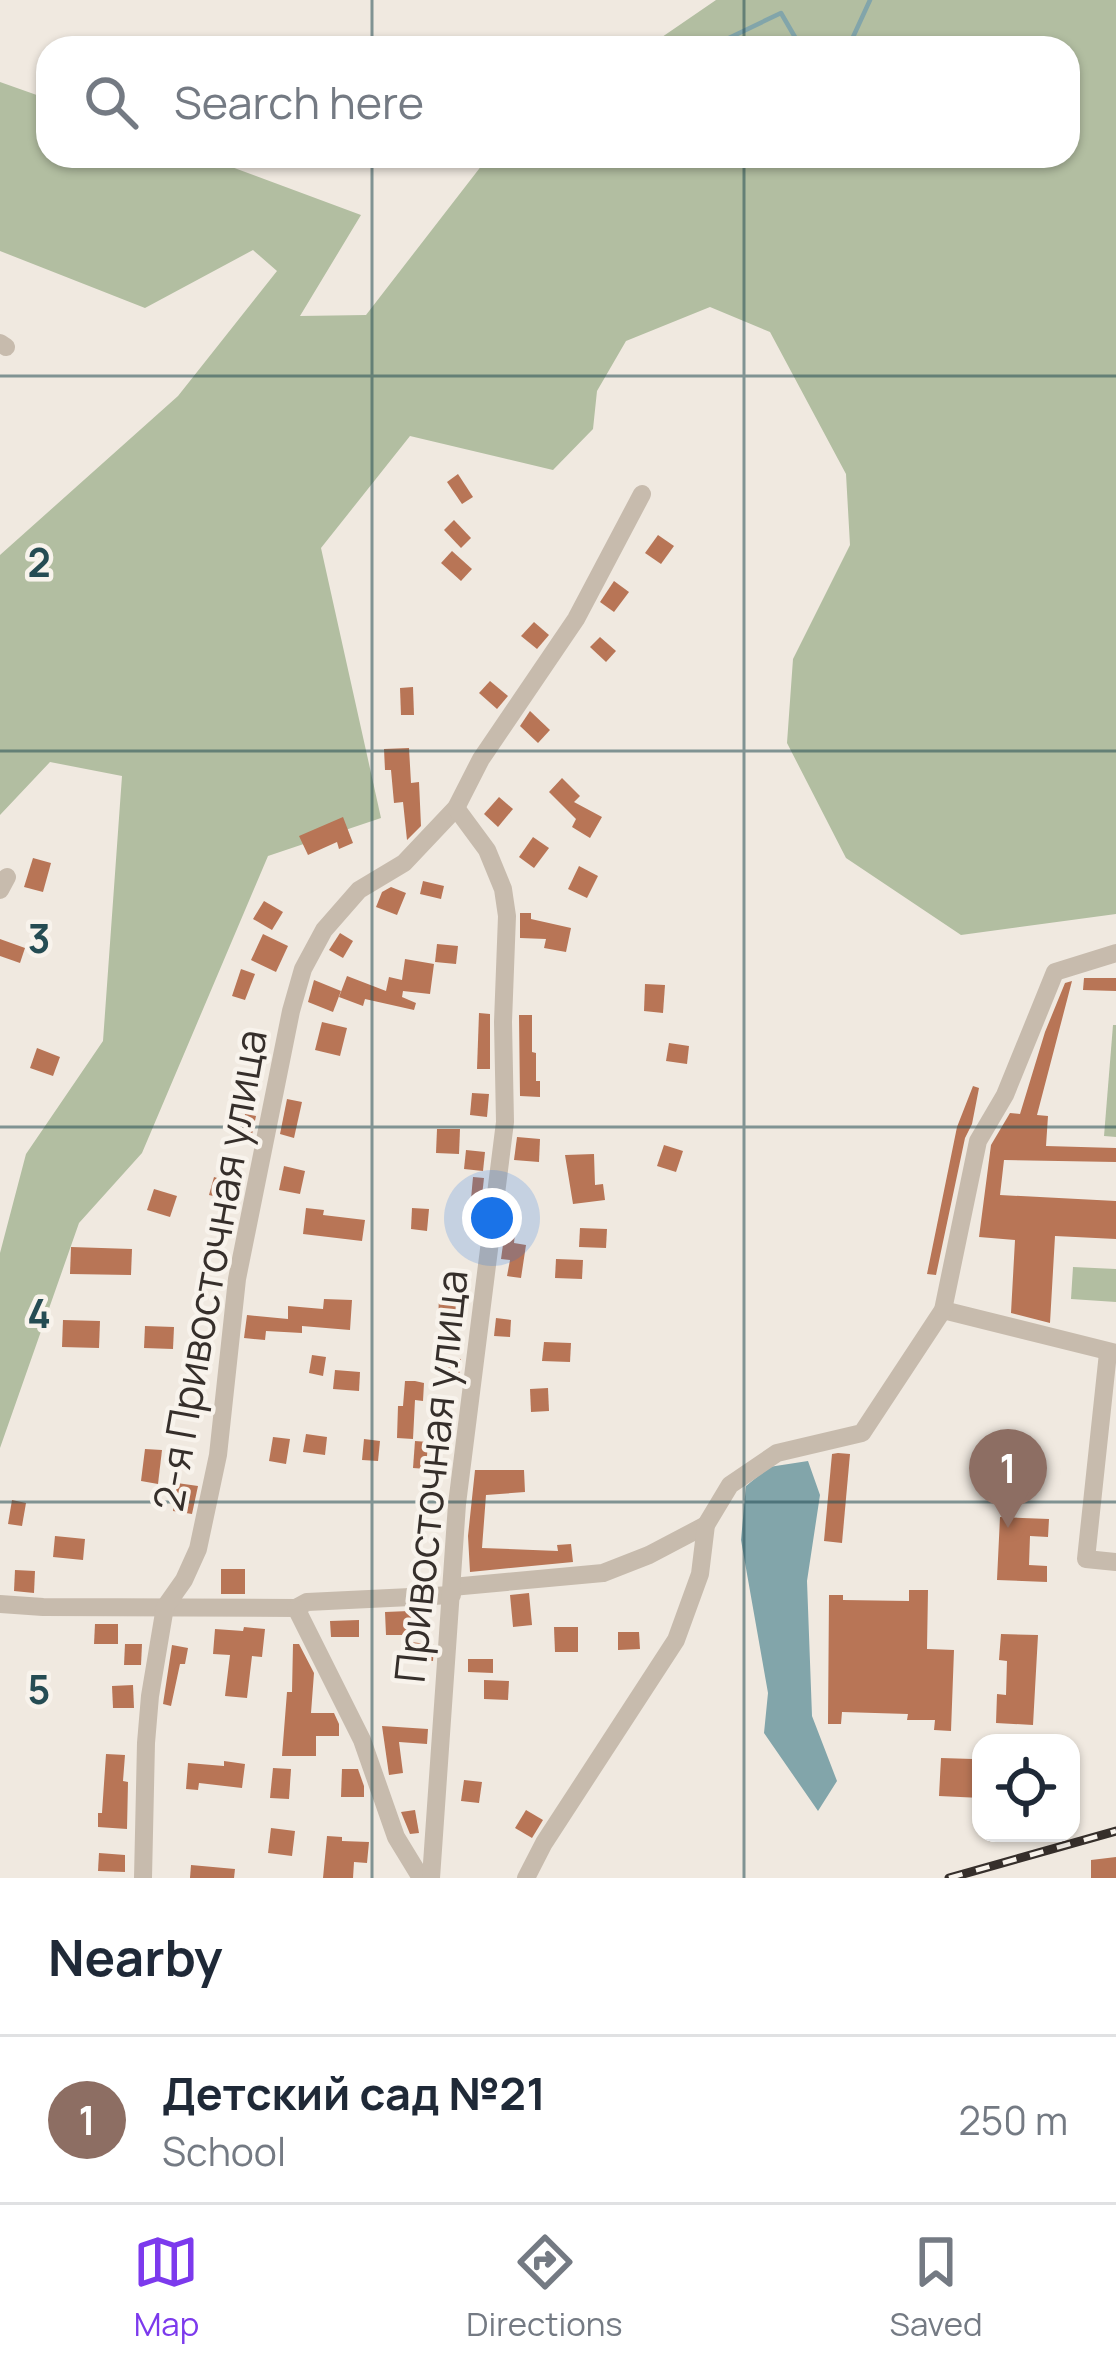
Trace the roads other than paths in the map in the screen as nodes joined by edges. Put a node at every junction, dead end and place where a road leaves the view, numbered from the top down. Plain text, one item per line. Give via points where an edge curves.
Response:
1 (642, 494) dead end
2 (456, 808) junction
3 (1116, 953) edge
4 (943, 1310) junction
5 (1112, 1353) edge
6 (706, 1526) junction
7 (1116, 1562) edge
8 (452, 1591) junction
9 (0, 1604) edge
10 (165, 1607) junction
11 (296, 1608) junction
12 (143, 1878) edge
13 (421, 1878) edge
14 (430, 1878) edge
15 (526, 1878) edge

1 - 2 street, 2-я Привосточная улица via 576,619
2 - 8 street, Привосточная улица via 487,850 507,916 505,1122
2 - 10 street, 2-я Привосточная улица via 404,863 359,890 303,969 237,1279 218,1454 198,1549
3 - 4 street via 1055,972 978,1141
4 - 5 street
4 - 6 street via 862,1433 777,1453 730,1485
5 - 7 street via 1086,1559
6 - 8 street via 603,1573
6 - 15 street via 700,1574 676,1640
8 - 11 street
8 - 14 street, Привосточная улица
9 - 10 street
10 - 11 street
10 - 12 street, 2-я Привосточная улица via 146,1743
11 - 13 street

